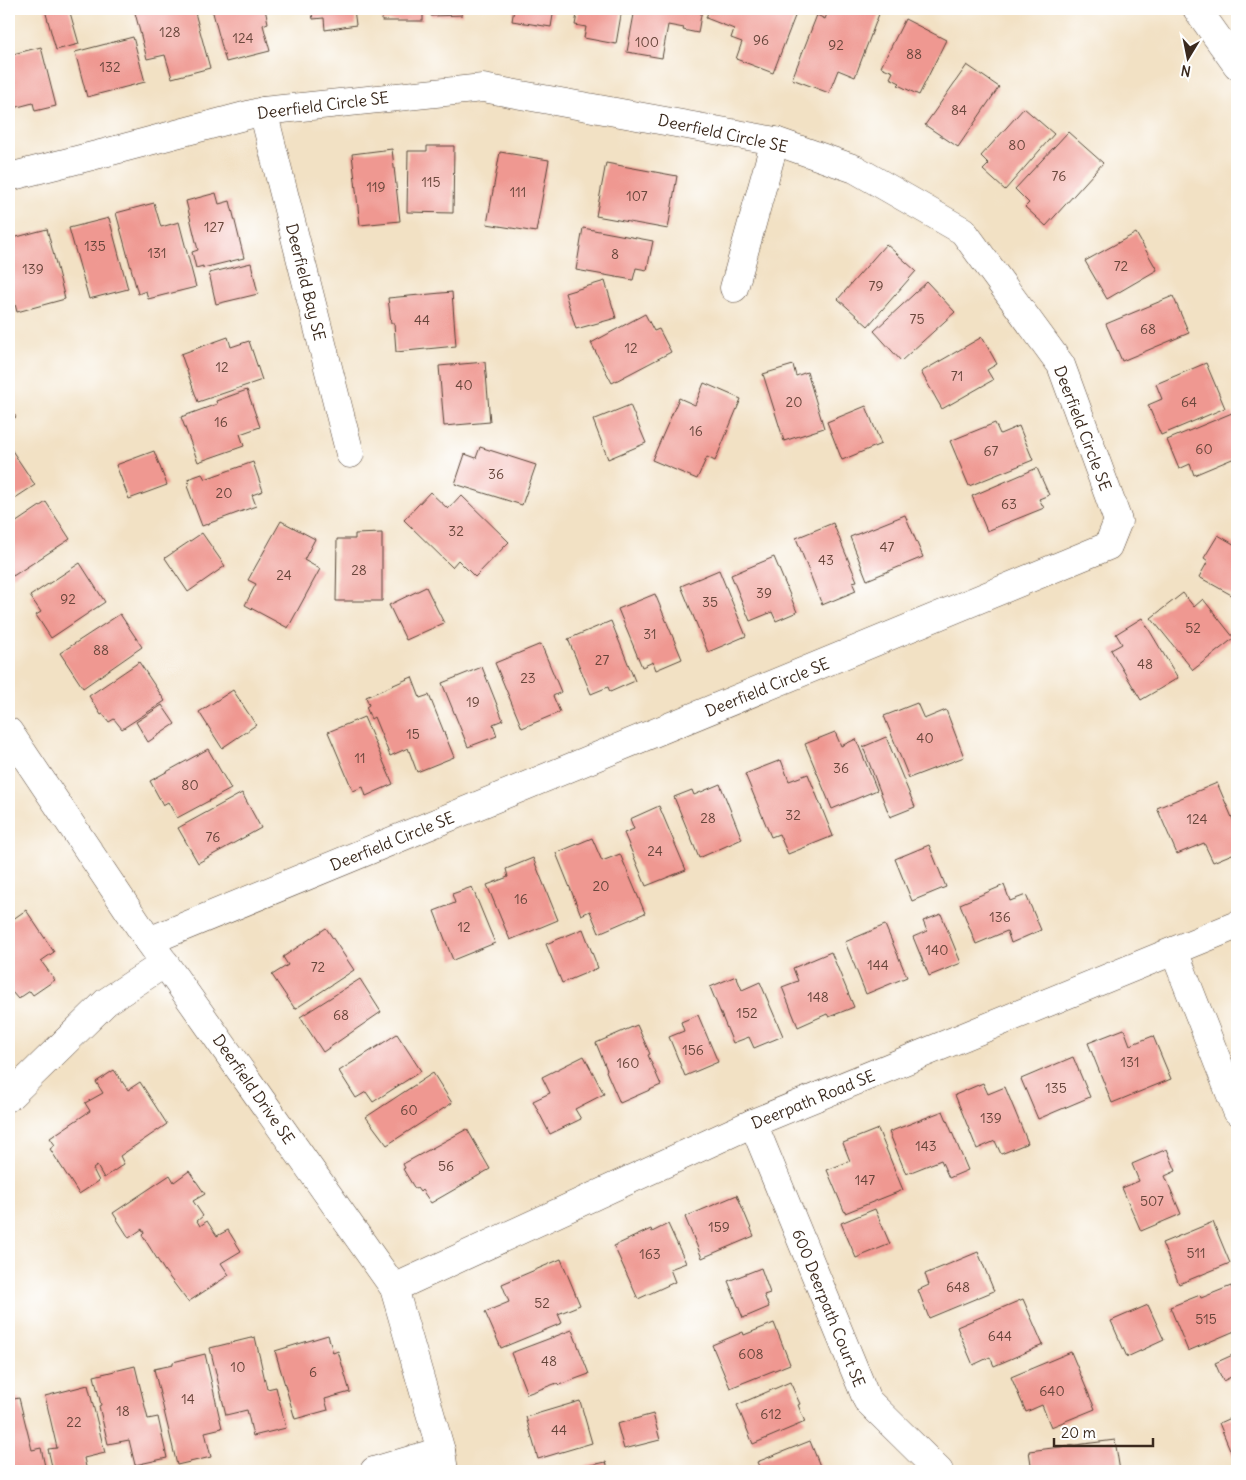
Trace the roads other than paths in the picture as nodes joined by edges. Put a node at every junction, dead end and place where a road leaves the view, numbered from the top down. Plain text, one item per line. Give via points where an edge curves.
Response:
1 (1197, 9) edge
2 (1237, 65) edge
3 (263, 111) junction
4 (775, 141) junction
5 (9, 177) edge
6 (734, 288) dead end
7 (350, 454) dead end
8 (9, 732) edge
9 (1237, 925) edge
10 (149, 941) junction
11 (1174, 952) junction
12 (165, 963) junction
13 (9, 1097) edge
14 (1237, 1111) edge
15 (753, 1123) junction
16 (394, 1288) junction
17 (442, 1461) edge
18 (374, 1471) edge
19 (939, 1471) edge

1 - 2 street
3 - 4 street, Deerfield Circle SE via 483,88
3 - 5 street, Deerfield Circle SE
3 - 7 street, Deerfield Bay SE
4 - 6 street
4 - 10 street, Deerfield Circle SE via 855,170 963,231 1061,365 1118,521 1108,546
8 - 10 street, Deerfield Drive SE
9 - 11 street, Deerpath Road SE
10 - 12 street, Deerfield Drive SE
11 - 14 street
11 - 15 street, Deerpath Road SE
12 - 13 street via 106,1002
12 - 16 street, Deerfield Drive SE
15 - 16 street, Deerpath Road SE
15 - 19 street, 600 Deerpath Court SE via 867,1400
16 - 17 street, Deerfield Drive SE
17 - 18 street

